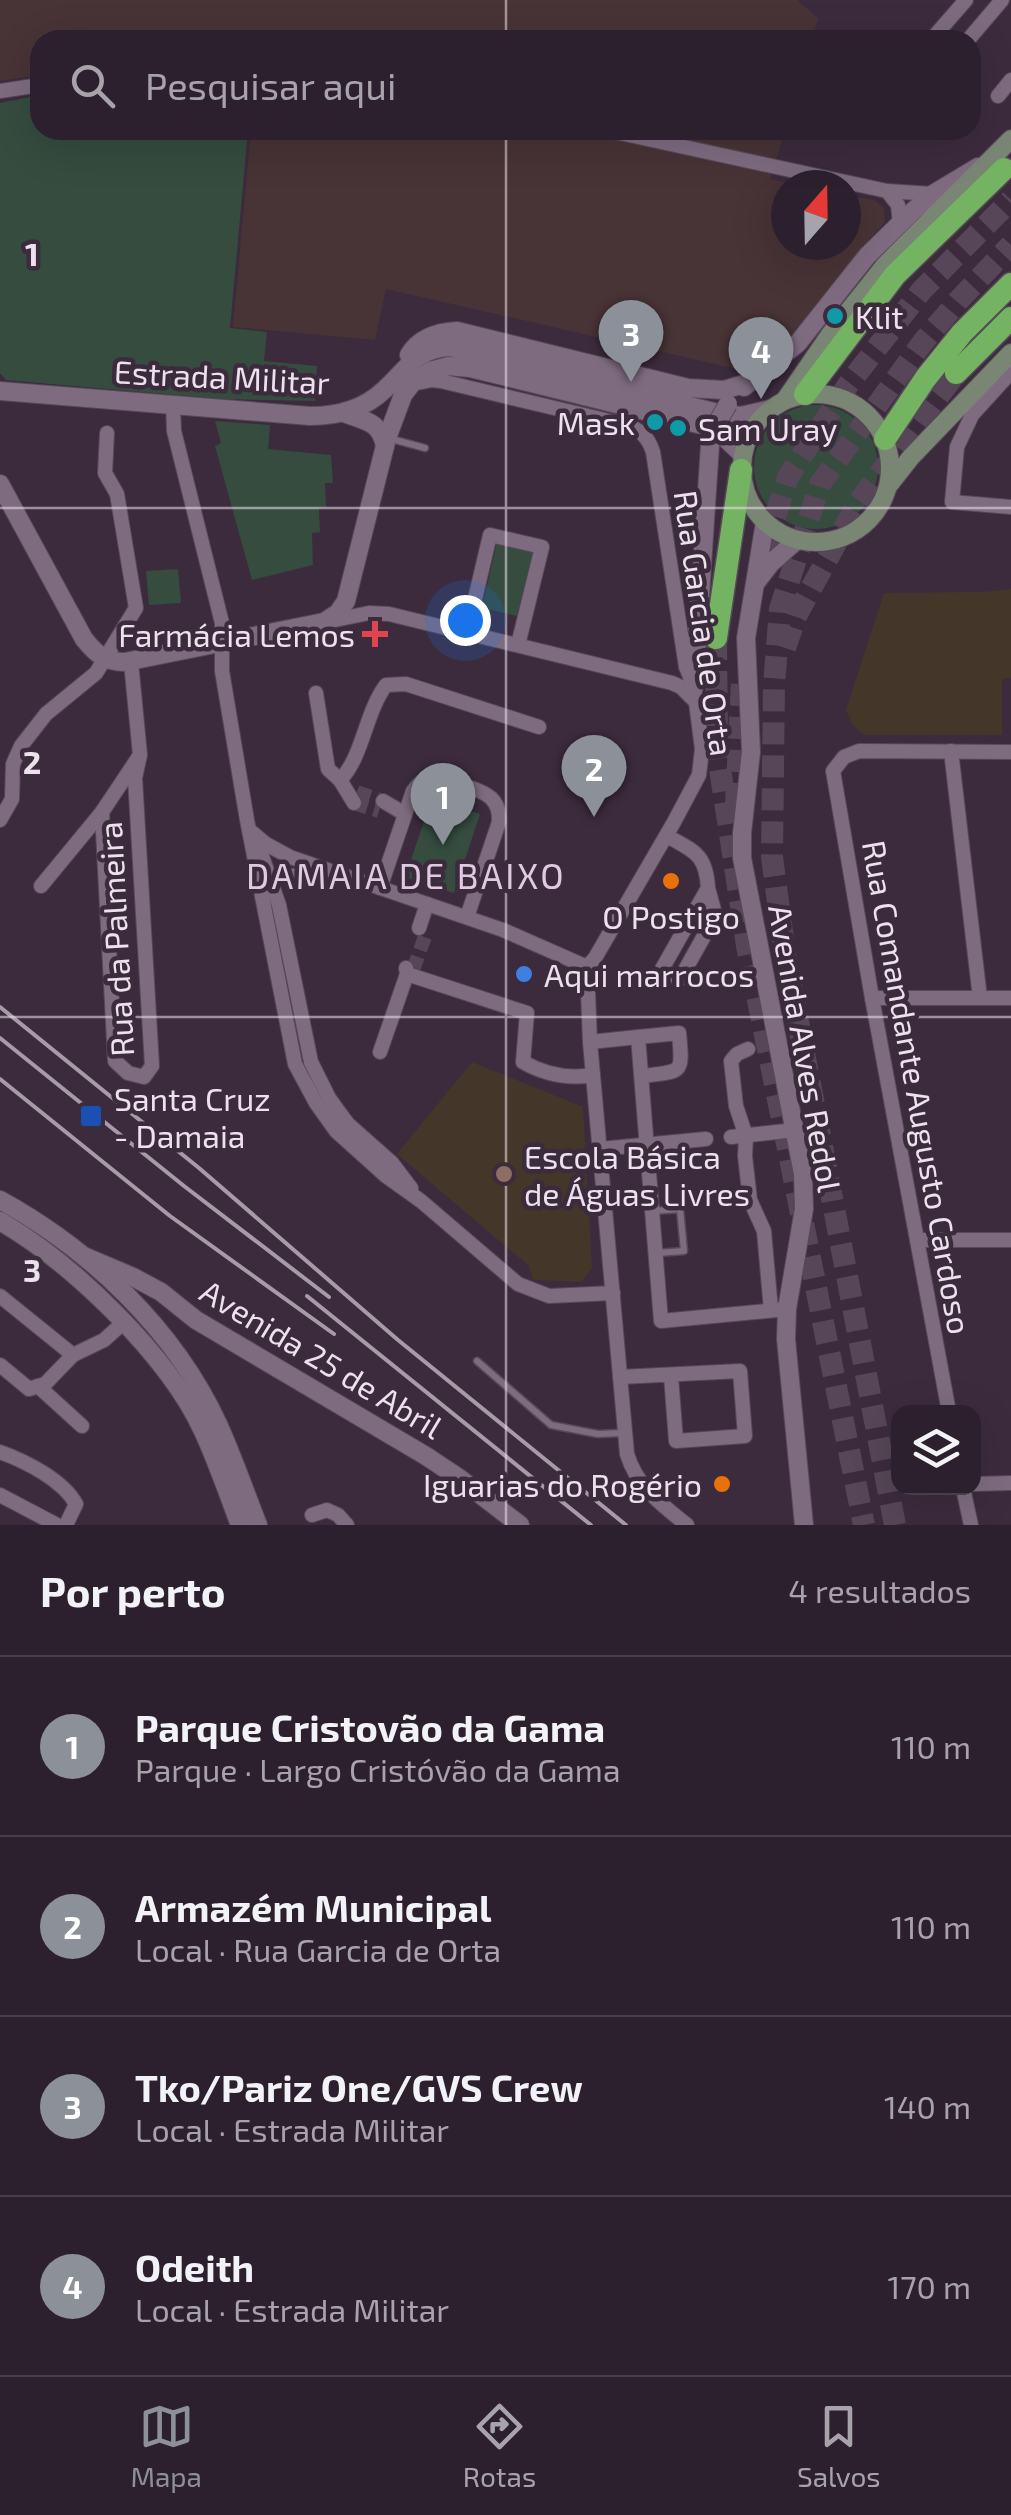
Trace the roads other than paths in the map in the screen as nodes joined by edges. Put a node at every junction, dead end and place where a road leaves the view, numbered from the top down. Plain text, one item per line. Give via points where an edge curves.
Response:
1 (966, 0) edge
2 (1004, 0) edge
3 (1011, 5) edge
4 (940, 30) edge
5 (977, 30) edge
6 (1011, 80) edge
7 (30, 87) edge
8 (0, 92) edge
9 (998, 96) dead end
10 (1011, 139) edge
11 (653, 140) edge
12 (995, 166) junction
13 (887, 190) junction
14 (933, 194) junction
15 (900, 224) junction
16 (1011, 284) edge
17 (1011, 318) edge
18 (1011, 353) edge
19 (1011, 372) edge
20 (956, 373) tunnel mouth
21 (406, 378) junction
22 (750, 382) junction
23 (0, 392) edge
24 (787, 401) junction
25 (173, 406) junction
26 (344, 413) junction
27 (106, 433) dead end
28 (885, 438) junction
29 (386, 442) junction
30 (425, 448) dead end
31 (742, 462) junction
32 (0, 484) edge
33 (889, 485) junction
34 (0, 500) edge
35 (1011, 507) edge
36 (14, 514) junction
37 (765, 522) junction
38 (797, 540) junction
39 (757, 581) junction
40 (324, 622) junction
41 (467, 633) junction
42 (716, 638) tunnel mouth
43 (222, 644) junction
44 (518, 645) junction
45 (105, 660) junction
46 (131, 662) junction
47 (316, 693) dead end
48 (694, 694) junction
49 (539, 727) dead end
50 (951, 752) junction
51 (1011, 752) edge
52 (140, 754) junction
53 (0, 774) edge
54 (340, 780) junction
55 (11, 786) junction
56 (353, 796) tunnel mouth
57 (381, 806) tunnel mouth
58 (102, 812) junction
59 (405, 814) junction
60 (0, 820) edge
61 (250, 827) junction
62 (667, 836) junction
63 (290, 856) junction
64 (328, 871) junction
65 (265, 872) junction
66 (298, 876) junction
67 (42, 886) dead end
68 (380, 888) junction
69 (708, 888) junction
70 (279, 905) junction
71 (431, 905) junction
72 (467, 918) junction
73 (423, 929) tunnel mouth
74 (587, 967) junction
75 (872, 998) junction
76 (980, 998) junction
77 (1011, 998) edge
78 (638, 1037) junction
79 (590, 1042) junction
80 (748, 1049) dead end
81 (380, 1052) dead end
82 (593, 1075) junction
83 (642, 1076) junction
84 (794, 1130) junction
85 (738, 1136) junction
86 (706, 1139) dead end
87 (647, 1144) junction
88 (600, 1149) junction
89 (0, 1200) edge
90 (421, 1201) junction
91 (652, 1211) junction
92 (0, 1221) edge
93 (917, 1240) junction
94 (1011, 1240) edge
95 (656, 1254) junction
96 (86, 1257) junction
97 (69, 1269) junction
98 (613, 1293) junction
99 (0, 1296) edge
100 (129, 1298) junction
101 (779, 1310) junction
102 (196, 1320) junction
103 (123, 1323) junction
104 (73, 1355) junction
105 (477, 1361) dead end
106 (0, 1365) edge
107 (671, 1376) junction
108 (620, 1377) junction
109 (38, 1386) junction
110 (949, 1405) edge
111 (82, 1426) dead end
112 (623, 1432) junction
113 (0, 1452) edge
114 (1011, 1483) edge
115 (981, 1484) edge
116 (0, 1495) edge
117 (965, 1495) edge
118 (312, 1515) dead end
119 (57, 1525) edge
120 (66, 1525) edge
121 (240, 1525) edge
122 (258, 1525) edge
123 (347, 1525) edge
124 (520, 1525) edge
125 (687, 1525) edge
126 (804, 1525) edge
127 (970, 1525) edge

1 - 4 street
2 - 3 street
2 - 5 street
6 - 9 street
7 - 8 street
10 - 12 main road
11 - 13 street
12 - 14 street
12 - 24 highway
13 - 14 street
13 - 15 street
14 - 15 street
15 - 22 street via 798,342
16 - 28 highway via 950,348
17 - 20 highway
18 - 33 main road
19 - 35 street via 972,415 957,446 952,502
21 - 22 street via 410,351 439,333 457,331 688,388 724,390
21 - 24 street, Estrada Militar via 426,352 459,348 722,414 742,416
21 - 26 street, Estrada Militar
21 - 29 street
21 - 31 street, Estrada Militar via 439,367 470,368 702,426 724,437
21 - 48 street, Rua Garcia de Orta via 442,380 626,425 646,436
22 - 48 street, bridge via 728,404 710,445
23 - 25 street, Estrada Militar
24 - 28 main road via 824,394 844,398
24 - 31 main road via 758,422
25 - 26 street, Estrada Militar
25 - 43 street
26 - 29 street via 378,427
27 - 45 street via 105,473 117,494 136,608
28 - 33 main road
29 - 30 lane
29 - 40 street via 346,601
31 - 37 main road via 744,490
31 - 42 highway
32 - 36 street
33 - 38 main road via 882,504 854,532 826,541
34 - 36 street
36 - 45 street via 84,640
37 - 38 main road
37 - 39 street, Avenida Alves Redol
38 - 39 street
39 - 84 street, Avenida Alves Redol via 746,638 751,752 742,858
40 - 41 street via 379,613
40 - 43 street
41 - 44 street
41 - 44 street via 490,535 516,540 542,547
43 - 46 street
43 - 61 street
44 - 48 street
45 - 46 street
45 - 55 street via 21,746
46 - 52 street, Rua da Palmeira
47 - 54 street via 328,769
48 - 62 street, Rua Garcia de Orta via 700,768
49 - 54 street via 406,684 386,685
50 - 51 street
50 - 75 street, Rua Comandante Augusto Cardoso via 859,751 833,772
50 - 76 street
52 - 58 street, Rua da Palmeira
52 - 58 street, Rua da Palmeira via 135,778 152,1066 144,1077 115,1061
53 - 55 street
54 - 56 street
55 - 60 street
57 - 59 street
58 - 67 street, Rua da Palmeira
59 - 68 street
59 - 72 street via 414,791 428,780 483,793 496,805 499,822
61 - 63 street
61 - 65 street
62 - 69 street via 700,856
62 - 74 street, Rua Garcia de Orta
63 - 64 street
63 - 65 street
64 - 66 street
64 - 68 street
65 - 66 street
65 - 70 street
65 - 90 street via 295,1064 336,1131
66 - 70 street
68 - 71 street
69 - 69 street, Avenida Alves Redol via 662,969 680,978 713,920
70 - 90 street via 311,1062 339,1112
71 - 72 street
71 - 73 street
72 - 74 street
74 - 79 street
75 - 76 street
75 - 93 street, Rua Comandante Augusto Cardoso
76 - 77 street
78 - 79 street
78 - 83 street
78 - 83 street via 679,1033 682,1061 674,1072
79 - 82 street
80 - 85 street via 731,1061
81 - 82 street via 409,970 527,1013 523,1062 547,1073
82 - 88 street
83 - 87 street
84 - 85 street
84 - 101 street, Avenida Alves Redol via 804,1209
85 - 101 street
86 - 87 street
87 - 88 street
87 - 91 street
88 - 98 street
89 - 96 street
90 - 98 street via 528,1289 549,1296
91 - 95 street
91 - 95 lane via 680,1208 684,1251
92 - 97 street
93 - 94 street
93 - 110 street, Rua Comandante Augusto Cardoso
95 - 101 street via 661,1321
96 - 100 street
96 - 102 street, Avenida 25 de Abril via 161,1292
97 - 100 street
97 - 103 street
98 - 108 street
99 - 104 street
100 - 102 street
100 - 122 street via 205,1398
101 - 126 street, Avenida Alves Redol
102 - 124 street, Avenida 25 de Abril via 426,1456
103 - 104 street
103 - 121 street via 204,1431
104 - 109 street
105 - 112 lane via 550,1424
106 - 109 street via 29,1389
107 - 107 street via 676,1441 745,1436 740,1371
107 - 108 street
108 - 112 street
109 - 111 street
112 - 125 street via 644,1488
113 - 120 street via 70,1494 76,1504
114 - 115 street
116 - 119 street
117 - 127 street
118 - 123 street via 327,1510

